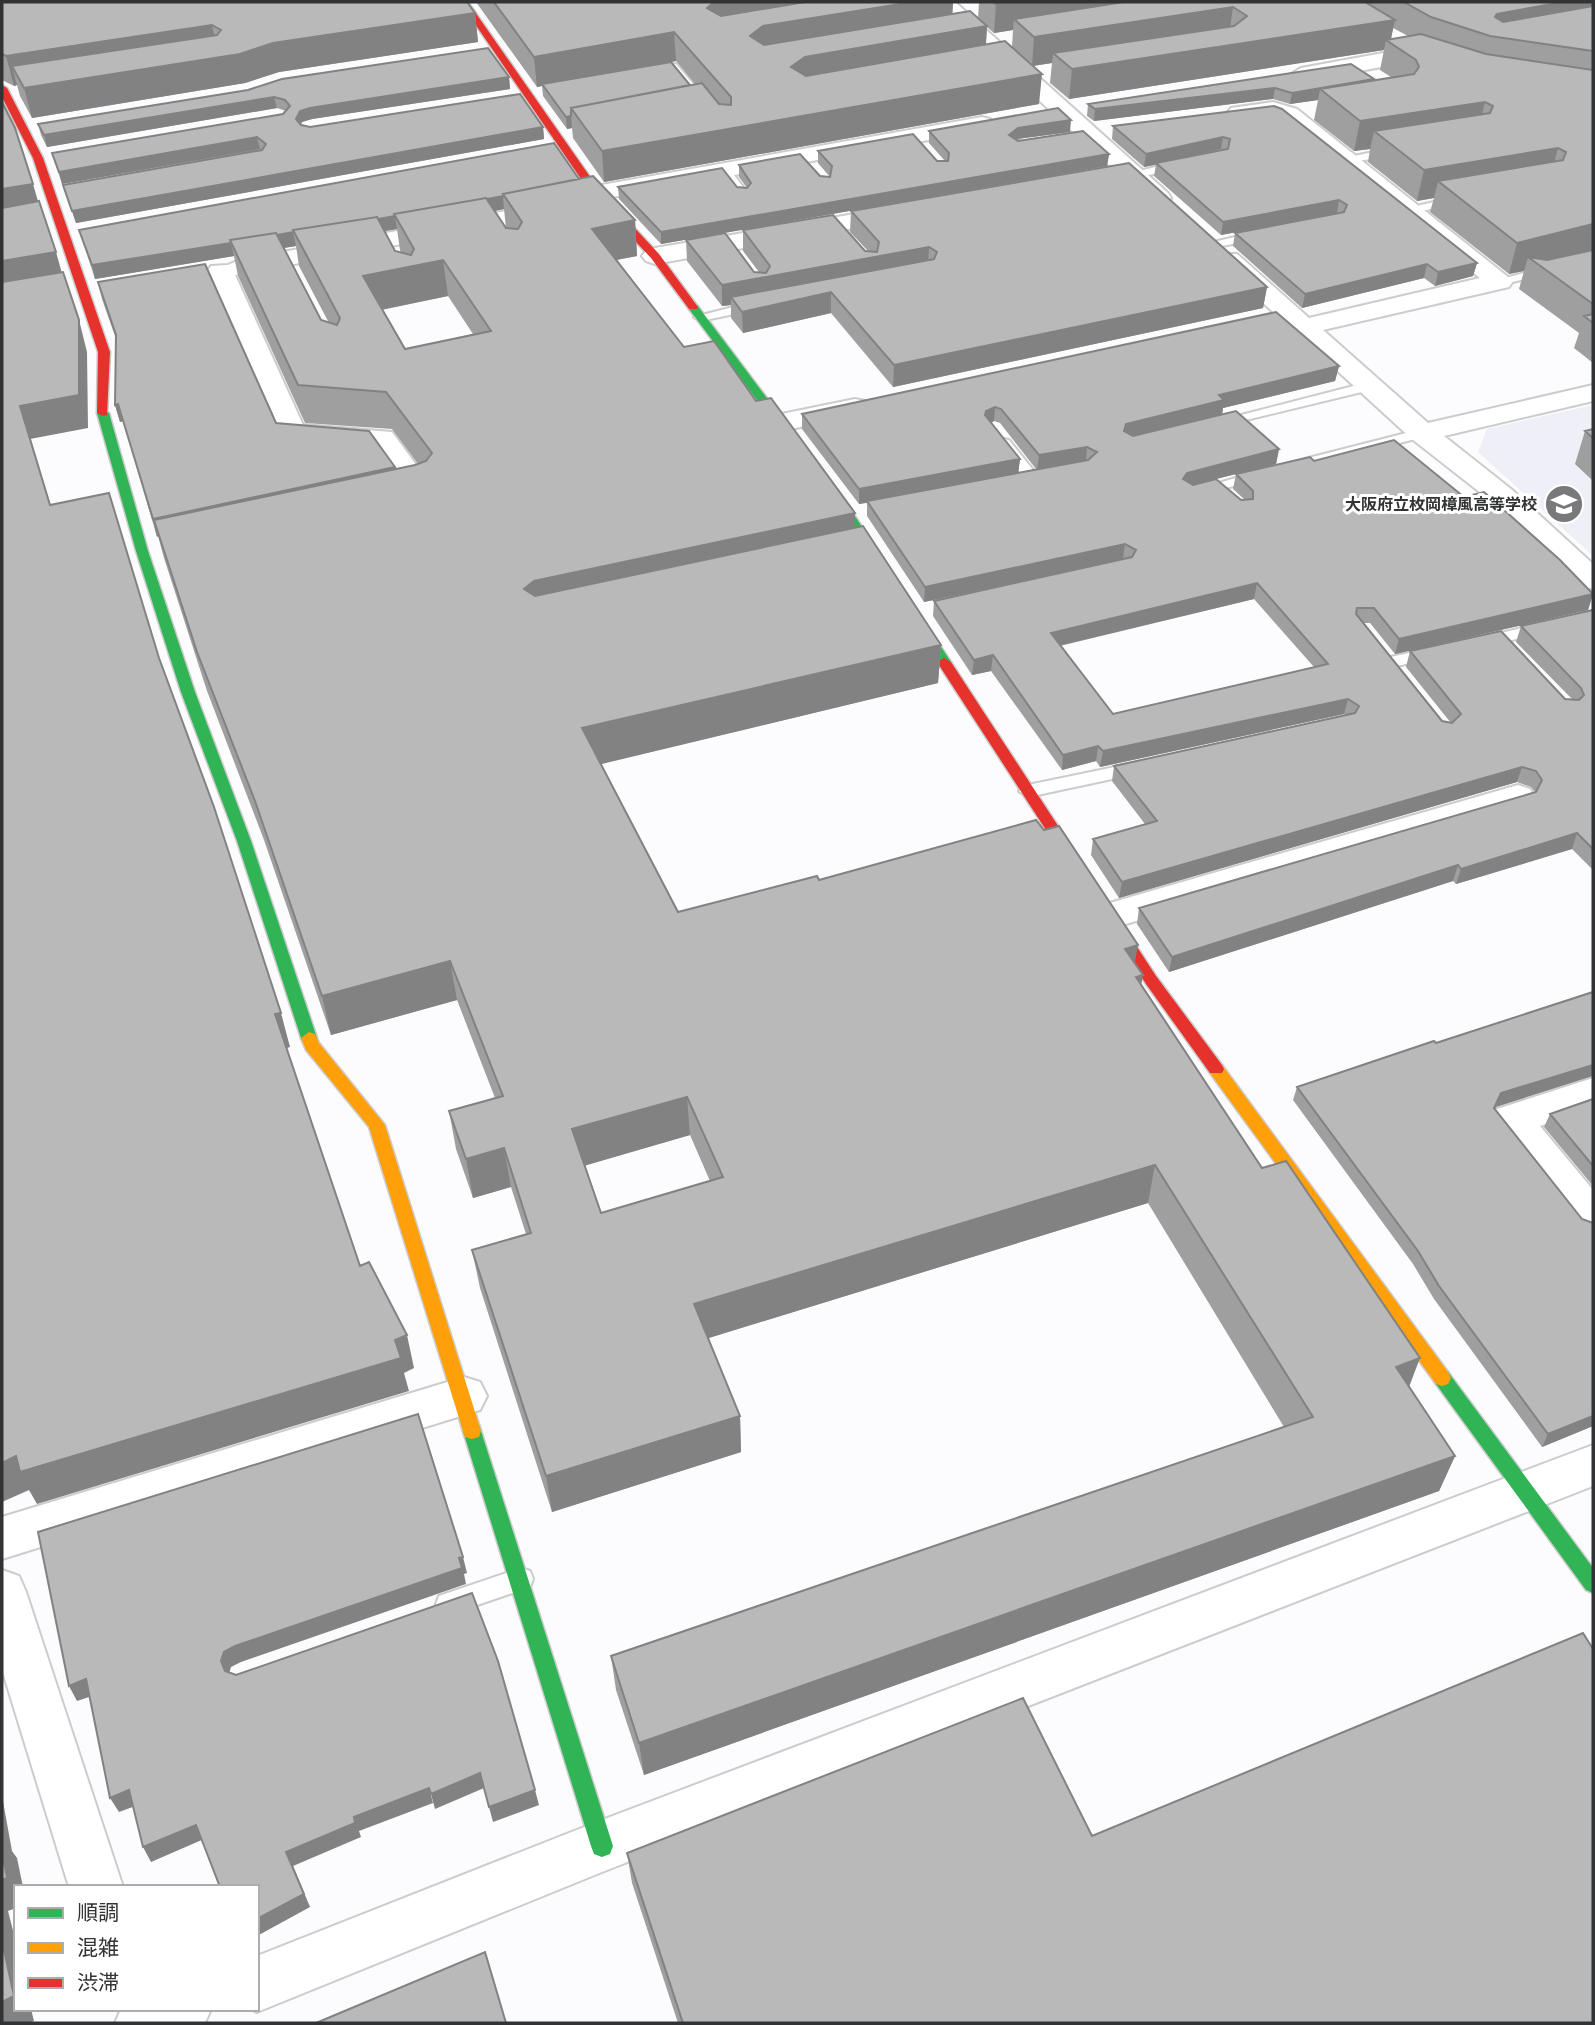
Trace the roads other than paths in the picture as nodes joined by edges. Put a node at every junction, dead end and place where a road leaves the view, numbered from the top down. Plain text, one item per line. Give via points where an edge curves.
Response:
1 (464, 2) edge
2 (949, 7) edge
3 (981, 8) dead end
4 (948, 34) edge
5 (981, 36) junction
6 (1387, 37) edge
7 (1015, 39) edge
8 (497, 49) junction
9 (468, 53) edge
10 (1416, 54) junction
11 (1007, 61) junction
12 (1441, 62) edge
13 (980, 65) edge
14 (1354, 66) junction
15 (1053, 73) dead end
16 (636, 74) edge
17 (1026, 77) junction
18 (1279, 79) edge
19 (1376, 81) edge
20 (8, 91) edge
21 (532, 93) junction
22 (500, 100) edge
23 (692, 108) edge
24 (1074, 108) junction
25 (1316, 110) dead end
26 (1289, 114) junction
27 (1034, 115) edge
28 (1219, 116) edge
29 (1007, 120) edge
30 (48, 125) edge
31 (21, 129) junction
32 (563, 137) junction
33 (1412, 149) edge
34 (532, 151) edge
35 (65, 154) edge
36 (38, 158) junction
37 (1345, 159) junction
38 (1196, 162) edge
39 (724, 170) junction
40 (1132, 173) junction
41 (1104, 177) edge
42 (743, 195) edge
43 (599, 196) junction
44 (1473, 198) edge
45 (929, 208) edge
46 (1409, 209) junction
47 (55, 228) junction
48 (92, 231) edge
49 (1274, 232) edge
50 (1211, 244) junction
51 (655, 256) junction
52 (1593, 259) edge
53 (1593, 273) edge
54 (1500, 281) junction
55 (111, 287) edge
56 (84, 290) junction
57 (57, 295) edge
58 (769, 303) edge
59 (701, 317) junction
60 (1284, 320) junction
61 (1369, 386) junction
62 (1593, 393) edge
63 (877, 402) edge
64 (782, 422) junction
65 (993, 428) edge
66 (1197, 428) edge
67 (1422, 433) junction
68 (1032, 478) edge
69 (1217, 486) junction
70 (1190, 492) edge
71 (1234, 501) edge
72 (367, 502) edge
73 (866, 509) edge
74 (846, 513) junction
75 (873, 555) junction
76 (854, 560) edge
77 (1593, 580) edge
78 (932, 608) edge
79 (911, 613) junction
80 (1593, 616) edge
81 (1500, 638) junction
82 (1377, 645) edge
83 (1517, 655) edge
84 (1392, 662) junction
85 (1407, 681) edge
86 (1157, 764) edge
87 (1028, 791) junction
88 (1518, 797) edge
89 (1109, 916) junction
90 (1593, 1093) edge
91 (1593, 1219) edge
92 (464, 1396) junction
93 (1593, 1465) edge
94 (1525, 1490) junction
95 (2, 1538) edge
96 (520, 1579) junction
97 (1593, 1584) edge
98 (2, 1592) edge
99 (432, 1610) edge
100 (602, 1846) junction
101 (95, 1885) edge
102 (259, 1983) edge
103 (177, 2011) edge
104 (141, 2023) edge

1 - 8 street
2 - 3 street
2 - 5 street
4 - 5 street
5 - 7 street
5 - 11 street
6 - 10 street
8 - 9 street
8 - 21 street
10 - 12 street
10 - 14 street
11 - 13 street
11 - 17 street
14 - 18 street
14 - 19 street
15 - 17 street
16 - 23 lane via 676,67 709,110
17 - 24 street
20 - 31 street
21 - 22 street
21 - 32 street
24 - 27 street
24 - 40 street via 1092,134
25 - 26 street
26 - 28 street via 1273,109
26 - 37 street
29 - 39 street via 920,144
30 - 31 street
31 - 36 street
32 - 34 street
32 - 43 street
33 - 37 lane
35 - 36 street
36 - 47 street via 57,192
37 - 46 street
38 - 40 lane
39 - 42 lane
39 - 43 street
40 - 41 street
40 - 50 street
43 - 51 street
43 - 72 street via 495,227 389,248 290,266 206,273 292,432 383,438 420,491
44 - 46 lane
45 - 51 street via 732,249
46 - 54 street
47 - 48 street
47 - 56 street
49 - 50 lane
50 - 60 street
51 - 59 street
52 - 54 lane
53 - 54 lane via 1538,285
54 - 60 street
55 - 56 street
56 - 57 street
56 - 92 street via 104,352 103,422 155,548 188,692 244,841 312,1046 377,1125
58 - 59 lane
59 - 64 street
60 - 61 street
61 - 66 lane
61 - 67 street
62 - 67 street
63 - 64 street
64 - 74 street
65 - 68 lane
67 - 69 lane
67 - 77 street via 1501,495
69 - 70 lane
69 - 71 lane
73 - 74 lane
74 - 75 street
75 - 76 lane
75 - 79 street
78 - 79 lane
79 - 87 street
80 - 81 lane
81 - 83 lane
81 - 84 lane
82 - 84 lane
84 - 85 lane
86 - 87 lane
87 - 89 street
88 - 89 street
89 - 94 street via 1151,980
90 - 91 street via 1511,1120
92 - 95 street
92 - 96 street
93 - 94 street
94 - 97 street
94 - 100 street
96 - 99 lane
96 - 100 street
98 - 101 street
100 - 102 street
103 - 104 street

